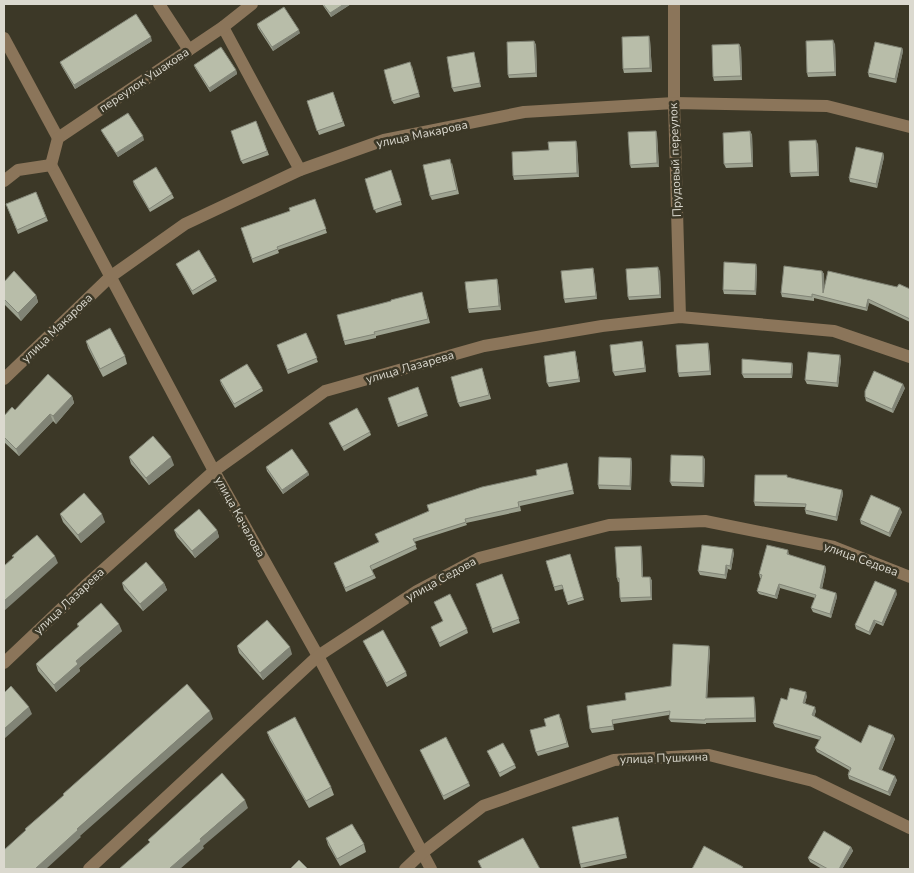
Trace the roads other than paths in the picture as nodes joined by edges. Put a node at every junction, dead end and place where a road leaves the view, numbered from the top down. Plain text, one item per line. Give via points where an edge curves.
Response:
1 (159, 4) edge
2 (252, 4) edge
3 (674, 4) edge
4 (223, 27) junction
5 (4, 38) edge
6 (188, 50) junction
7 (674, 103) junction
8 (910, 127) edge
9 (58, 138) junction
10 (51, 164) junction
11 (300, 170) junction
12 (4, 181) edge
13 (110, 277) junction
14 (680, 317) junction
15 (910, 357) edge
16 (4, 379) edge
17 (214, 471) junction
18 (910, 577) edge
19 (318, 656) junction
20 (4, 663) edge
21 (910, 828) edge
22 (422, 853) junction
23 (89, 869) edge
24 (405, 869) edge
25 (431, 869) edge

1 - 6 street
2 - 4 street, переулок Ушакова
3 - 7 street, Прудовый переулок
4 - 6 street, переулок Ушакова
4 - 11 street
5 - 9 street
6 - 9 street, переулок Ушакова
7 - 8 street, улица Макарова via 827,106
7 - 11 street, улица Макарова via 524,112 384,140
7 - 14 street, Прудовый переулок
9 - 10 street
10 - 12 street via 18,170
10 - 13 street, улица Качалова
11 - 13 street, улица Макарова via 185,224
13 - 16 street, улица Макарова
13 - 17 street, улица Качалова
14 - 15 street, улица Лазарева via 834,331
14 - 17 street, улица Лазарева via 602,326 484,346 326,391
17 - 19 street, улица Качалова
17 - 20 street, улица Лазарева
18 - 19 street, улица Седова via 834,547 705,521 609,525 479,558 418,591
19 - 22 street, улица Качалова
19 - 23 street, улица Седова
21 - 22 street, улица Пушкина via 813,781 709,755 614,760 483,806
22 - 24 street, улица Пушкина
22 - 25 street, улица Качалова

